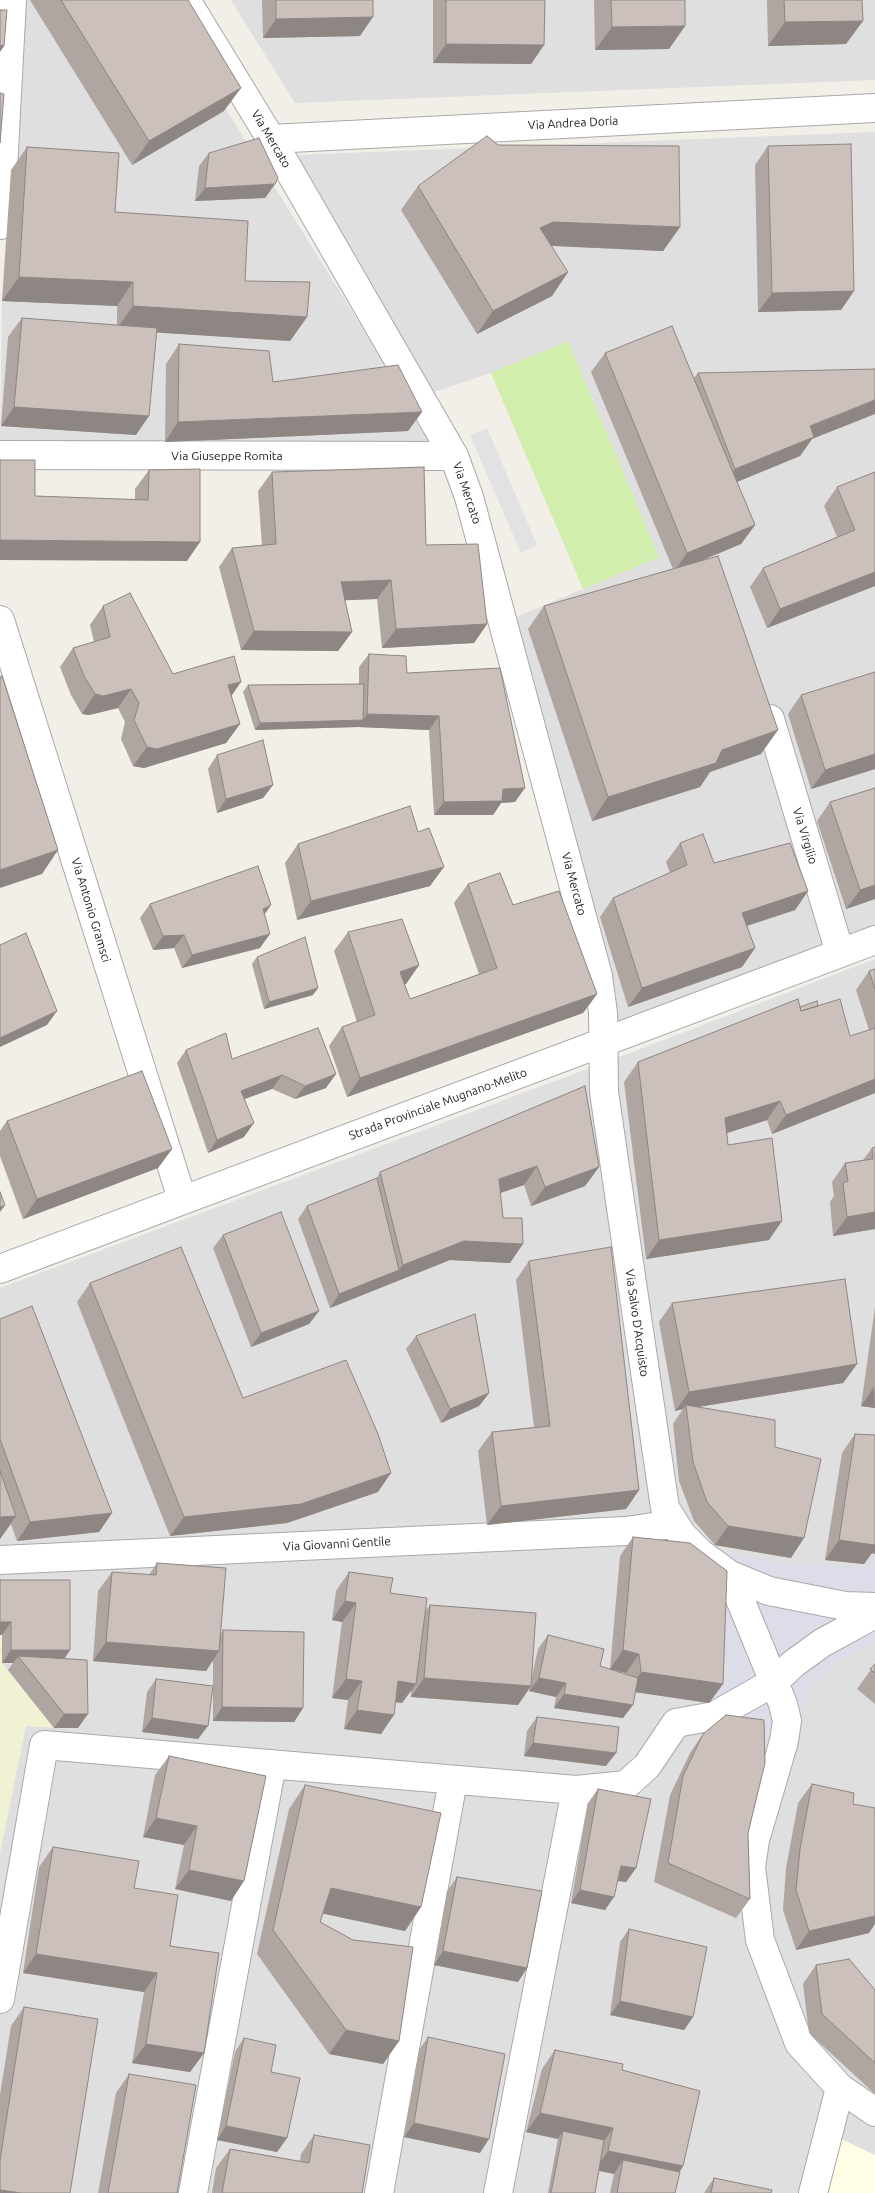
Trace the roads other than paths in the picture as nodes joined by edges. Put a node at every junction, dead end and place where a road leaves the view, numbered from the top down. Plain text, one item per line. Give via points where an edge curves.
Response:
1 (12, 0) edge
2 (186, 0) edge
3 (875, 108) edge
4 (271, 139) junction
5 (0, 225) edge
6 (0, 456) edge
7 (454, 456) junction
8 (0, 620) edge
9 (770, 719) edge
10 (875, 940) edge
11 (840, 953) junction
12 (603, 1044) junction
13 (182, 1199) junction
14 (0, 1269) edge
15 (673, 1524) junction
16 (0, 1560) edge
17 (730, 1575) junction
18 (875, 1607) edge
19 (875, 1614) edge
20 (774, 1682) junction
21 (272, 1764) junction
22 (453, 1780) junction
23 (576, 1790) junction
24 (0, 1999) edge
25 (840, 2088) junction
26 (875, 2112) edge
27 (193, 2193) edge
28 (379, 2193) edge
29 (498, 2193) edge
30 (813, 2193) edge

1 - 5 street
2 - 4 street, Via Mercato
3 - 4 street, Via Andrea Doria
4 - 7 street, Via Mercato
6 - 7 street, Via Giuseppe Romita
7 - 12 street, Via Mercato via 483,543 598,976
8 - 13 street, Via Antonio Gramsci
9 - 11 street, Via Virgilio
10 - 11 street, Strada Provinciale Mugnano-Melito
11 - 12 street, Strada Provinciale Mugnano-Melito
12 - 13 street, Strada Provinciale Mugnano-Melito
12 - 15 street, Via Salvo D'Acquisto via 604,1092 661,1492
13 - 14 street, Strada Provinciale Mugnano-Melito
15 - 16 street, Via Giovanni Gentile via 626,1531
15 - 17 street, Via Salvo D'Acquisto via 700,1553
17 - 18 street, Via Salvo D'Acquisto via 768,1591 845,1606
17 - 20 street
19 - 20 street via 822,1643
20 - 23 street via 714,1716 676,1723 647,1766 626,1785
20 - 25 street via 787,1720 784,1741 755,1840 751,1867 760,1940 799,2043
21 - 22 street
21 - 24 street via 44,1745
21 - 27 street
22 - 23 street
22 - 28 street
23 - 29 street
25 - 26 street
25 - 30 street

